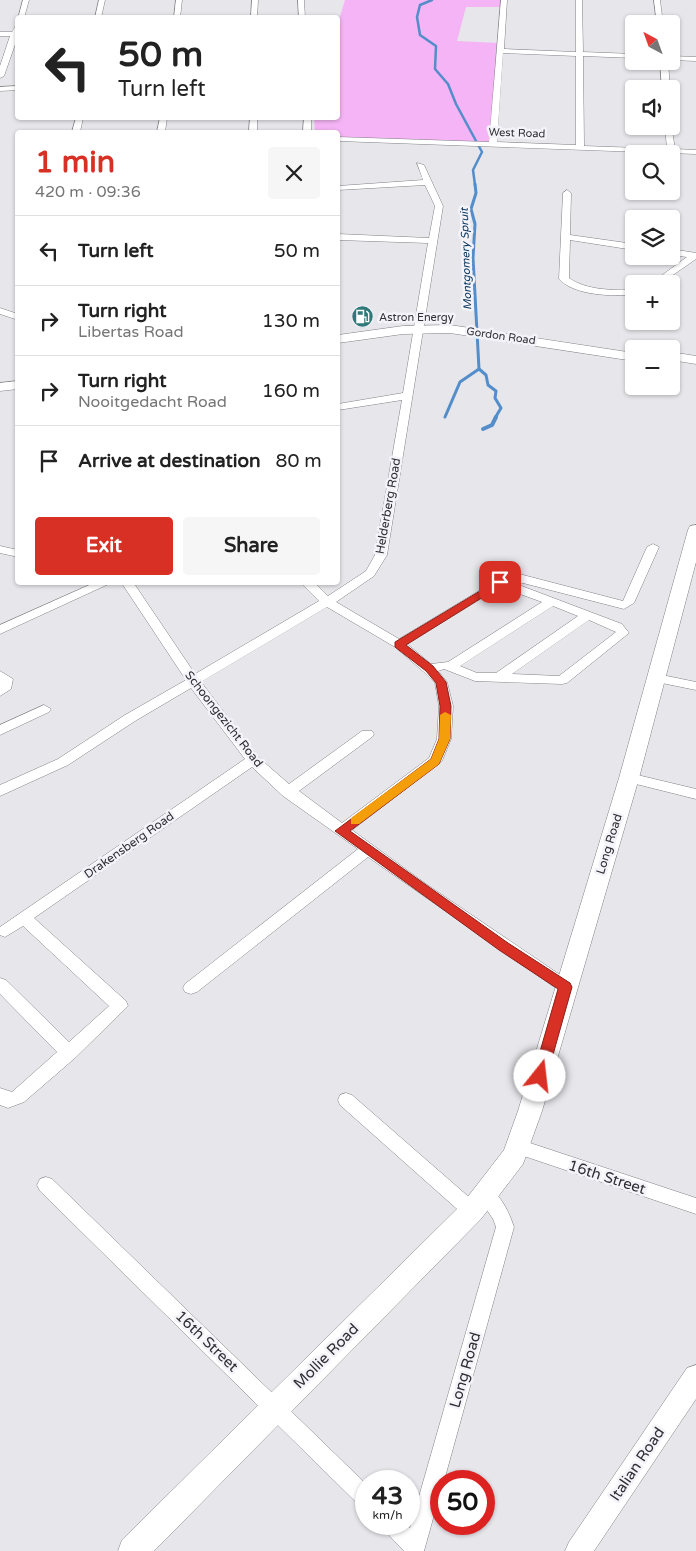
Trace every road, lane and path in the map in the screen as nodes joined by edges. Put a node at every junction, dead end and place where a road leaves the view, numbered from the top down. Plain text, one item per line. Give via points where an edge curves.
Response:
1 (26, 0) edge
2 (102, 0) edge
3 (179, 0) edge
4 (255, 0) edge
5 (301, 0) edge
6 (504, 0) edge
7 (579, 0) edge
8 (657, 0) edge
9 (21, 15) edge
10 (99, 15) edge
11 (177, 15) edge
12 (254, 15) edge
13 (302, 15) edge
14 (659, 15) edge
15 (0, 34) edge
16 (15, 34) edge
17 (15, 37) edge
18 (499, 51) junction
19 (579, 54) junction
20 (625, 56) edge
21 (680, 58) edge
22 (696, 59) edge
23 (0, 76) edge
24 (15, 88) edge
25 (0, 89) edge
26 (340, 139) edge
27 (489, 144) junction
28 (580, 146) junction
29 (625, 148) edge
30 (680, 151) edge
31 (696, 152) edge
32 (420, 165) dead end
33 (428, 182) junction
34 (340, 188) edge
35 (567, 193) dead end
36 (340, 237) edge
37 (567, 237) junction
38 (432, 242) junction
39 (625, 246) edge
40 (680, 254) edge
41 (695, 256) edge
42 (667, 275) edge
43 (625, 291) edge
44 (1, 313) edge
45 (15, 316) edge
46 (419, 325) junction
47 (477, 329) junction
48 (340, 332) edge
49 (340, 339) edge
50 (625, 349) edge
51 (625, 355) edge
52 (680, 357) edge
53 (696, 360) edge
54 (680, 364) edge
55 (696, 366) edge
56 (15, 378) edge
57 (0, 380) edge
58 (15, 385) edge
59 (0, 387) edge
60 (406, 396) junction
61 (340, 407) edge
62 (696, 530) edge
63 (653, 547) dead end
64 (0, 550) edge
65 (15, 553) edge
66 (692, 559) edge
67 (500, 582) junction
68 (100, 585) edge
69 (129, 585) edge
70 (309, 585) edge
71 (327, 602) junction
72 (551, 602) junction
73 (588, 615) junction
74 (0, 630) edge
75 (399, 644) junction
76 (451, 666) junction
77 (430, 669) junction
78 (0, 675) edge
79 (498, 678) junction
80 (657, 678) junction
81 (194, 681) junction
82 (696, 686) edge
83 (0, 692) edge
84 (44, 709) dead end
85 (0, 730) edge
86 (367, 734) dead end
87 (253, 760) junction
88 (629, 778) junction
89 (0, 791) edge
90 (288, 792) junction
91 (696, 794) edge
92 (341, 831) junction
93 (367, 850) junction
94 (24, 918) junction
95 (5, 931) dead end
96 (0, 984) edge
97 (566, 987) junction
98 (191, 988) dead end
99 (68, 1053) junction
100 (0, 1095) edge
101 (346, 1100) dead end
102 (516, 1152) junction
103 (46, 1185) dead end
104 (478, 1203) junction
105 (696, 1206) edge
106 (696, 1377) edge
107 (275, 1407) junction
108 (355, 1487) edge
109 (402, 1535) edge
110 (415, 1549) edge
111 (133, 1551) edge
112 (578, 1551) edge

1 - 9 street
2 - 10 street
3 - 11 street
4 - 12 street
5 - 13 street
6 - 18 street
7 - 19 street
8 - 14 street
15 - 16 street
17 - 23 street
18 - 19 street
18 - 27 street
19 - 20 street
19 - 28 street
21 - 22 street
24 - 25 street
26 - 27 street, West Road
27 - 28 street, West Road
28 - 29 street, West Road
30 - 31 street, West Road
32 - 33 street, Helderberg Road
33 - 34 street
33 - 38 street, Helderberg Road via 439,206
35 - 37 street
36 - 38 street
37 - 39 street
37 - 43 street via 564,279 589,289
38 - 46 street, Helderberg Road
40 - 41 street
41 - 42 street
44 - 45 street
46 - 47 street, Gordon Road
46 - 48 street, Gordon Road
46 - 49 street, Gordon Road
46 - 60 street, Helderberg Road
47 - 50 street, Gordon Road
47 - 51 street, Gordon Road
52 - 53 street
54 - 55 street
56 - 57 street
58 - 59 street
60 - 61 street
60 - 71 street, Helderberg Road via 381,555 370,573
62 - 66 main road, Long Road
63 - 67 street via 628,603 624,605 513,577
64 - 65 street
66 - 80 main road, Long Road
67 - 72 street
67 - 75 street
68 - 74 street
69 - 81 street, Schoongezicht Road
70 - 71 street
71 - 75 street
71 - 81 street, Helderberg Road
72 - 73 street
72 - 76 street
73 - 79 street
73 - 79 street via 618,627 623,633 564,679
75 - 77 street
76 - 77 street
76 - 79 street via 475,677
77 - 92 street via 441,682 446,706 444,739 435,761
78 - 83 street via 7,679
80 - 82 street
80 - 88 main road, Long Road
81 - 87 street, Schoongezicht Road
81 - 89 street, Helderberg Road via 63,762
84 - 85 street
86 - 90 street
87 - 90 street, Schoongezicht Road
87 - 94 street, Drakensberg Road
88 - 91 street
88 - 97 main road, Long Road
90 - 92 street, Schoongezicht Road
92 - 93 street, Schoongezicht Road
93 - 97 street, Schoongezicht Road via 503,947
93 - 98 street
94 - 95 street, Drakensberg Road
94 - 99 street via 120,1006
96 - 99 street
97 - 102 main road, Long Road
99 - 100 street via 18,1097 8,1101
101 - 104 street, Long Road
102 - 104 main road, Mollie Road
102 - 105 street, 16th Street
103 - 107 street, 16th Street
104 - 107 main road, Mollie Road
104 - 110 street, Long Road via 501,1215 505,1227
106 - 112 street, Italian Road
107 - 108 street, 16th Street
107 - 111 main road, Mollie Road
109 - 110 street

